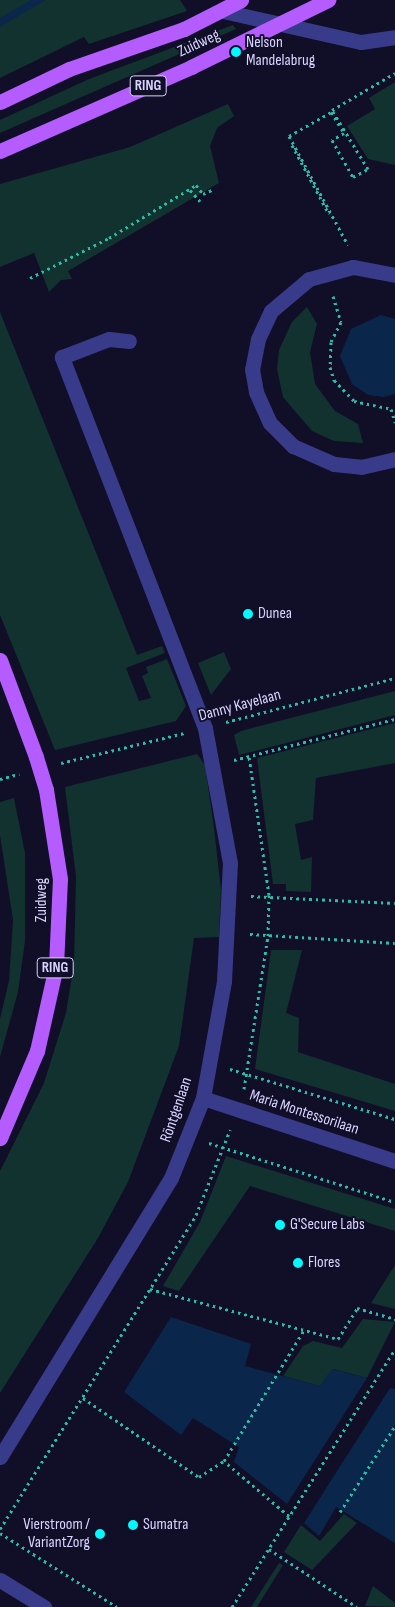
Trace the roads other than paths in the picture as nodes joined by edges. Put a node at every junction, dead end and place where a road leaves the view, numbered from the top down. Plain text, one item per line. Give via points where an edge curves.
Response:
1 (242, 0) edge
2 (328, 0) edge
3 (223, 11) junction
4 (283, 24) junction
5 (395, 38) edge
6 (0, 102) edge
7 (0, 151) edge
8 (395, 275) edge
9 (129, 341) dead end
10 (395, 459) edge
11 (0, 660) edge
12 (203, 1098) junction
13 (0, 1138) edge
14 (395, 1160) edge
15 (0, 1457) edge
16 (0, 1580) edge
17 (44, 1607) edge

1 - 3 main road, Zuidweg / RING
2 - 4 main road, Zuidweg / RING
3 - 4 street
3 - 6 main road, Zuidweg / RING via 69,69
4 - 5 street via 361,42
4 - 7 main road, Zuidweg / RING
8 - 10 street via 353,267 325,271 290,292 271,311 252,369 256,392 270,424 292,446 313,458 361,467
9 - 12 street, Röntgenlaan via 109,339 62,357 205,728 230,863 230,932
11 - 13 main road, Zuidweg / RING, bridge via 46,790 60,879 56,966 37,1051
12 - 14 street, Maria Montessorilaan
12 - 15 street, Röntgenlaan via 171,1178
16 - 17 street

